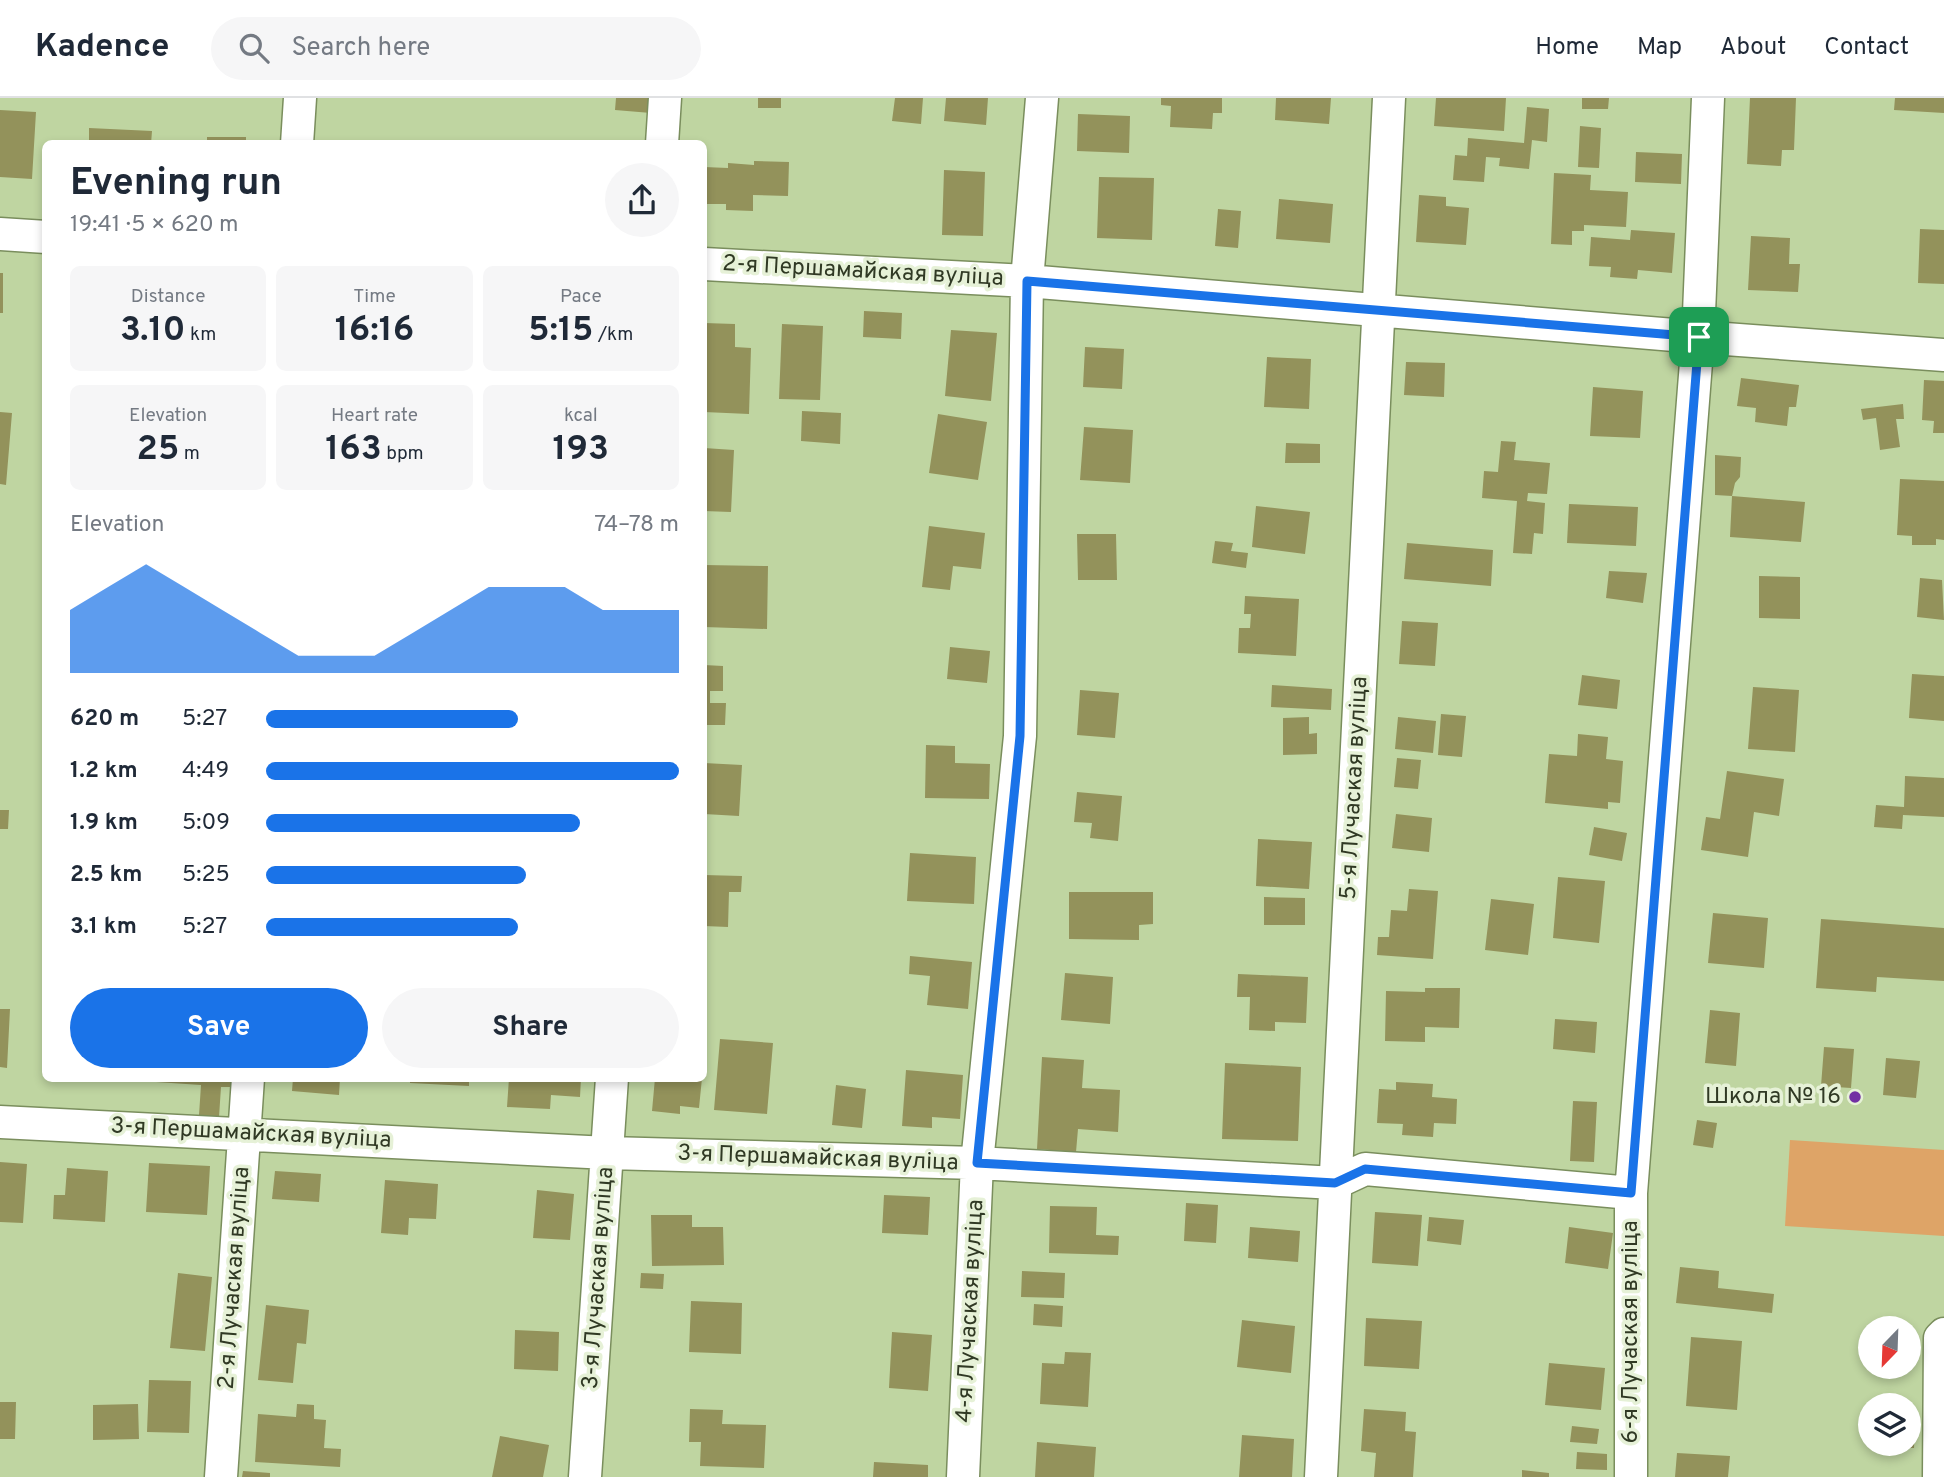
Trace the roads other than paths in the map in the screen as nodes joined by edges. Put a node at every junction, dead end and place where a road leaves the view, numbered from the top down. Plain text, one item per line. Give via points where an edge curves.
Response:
1 (300, 98) edge
2 (664, 98) edge
3 (1042, 98) edge
4 (1389, 98) edge
5 (1708, 98) edge
6 (298, 140) edge
7 (662, 140) edge
8 (0, 234) edge
9 (42, 237) edge
10 (707, 264) edge
11 (1027, 281) junction
12 (1379, 311) junction
13 (1699, 337) junction
14 (1944, 355) edge
15 (248, 1082) edge
16 (612, 1082) edge
17 (0, 1122) edge
18 (246, 1133) junction
19 (608, 1153) junction
20 (977, 1163) junction
21 (1335, 1183) junction
22 (1631, 1193) junction
23 (1942, 1336) edge
24 (221, 1477) edge
25 (585, 1477) edge
26 (963, 1477) edge
27 (1321, 1477) edge
28 (1631, 1477) edge
29 (1939, 1477) edge

1 - 6 street
2 - 7 street
3 - 11 street, 4-я Лучаская вуліца
4 - 12 street, 5-я Лучаская вуліца
5 - 13 street, 6-я Лучаская вуліца
8 - 9 street
10 - 11 street, 2-я Першамайская вуліца
11 - 12 street, 2-я Першамайская вуліца
11 - 20 street, 4-я Лучаская вуліца via 1020,736
12 - 13 street, 2-я Першамайская вуліца
12 - 21 street, 5-я Лучаская вуліца
13 - 14 street, 2-я Першамайская вуліца
13 - 22 street, 6-я Лучаская вуліца
15 - 18 street, 2-я Лучаская вуліца
16 - 19 street, 3-я Лучаская вуліца
17 - 18 street, 3-я Першамайская вуліца
18 - 19 street, 3-я Першамайская вуліца
18 - 24 street, 2-я Лучаская вуліца
19 - 20 street, 3-я Першамайская вуліца
19 - 25 street, 3-я Лучаская вуліца
20 - 21 street, 3-я Першамайская вуліца
20 - 26 street, 4-я Лучаская вуліца
21 - 22 street, 3-я Першамайская вуліца via 1365,1169
21 - 27 street, 5-я Лучаская вуліца
22 - 28 street, 6-я Лучаская вуліца
23 - 29 street

